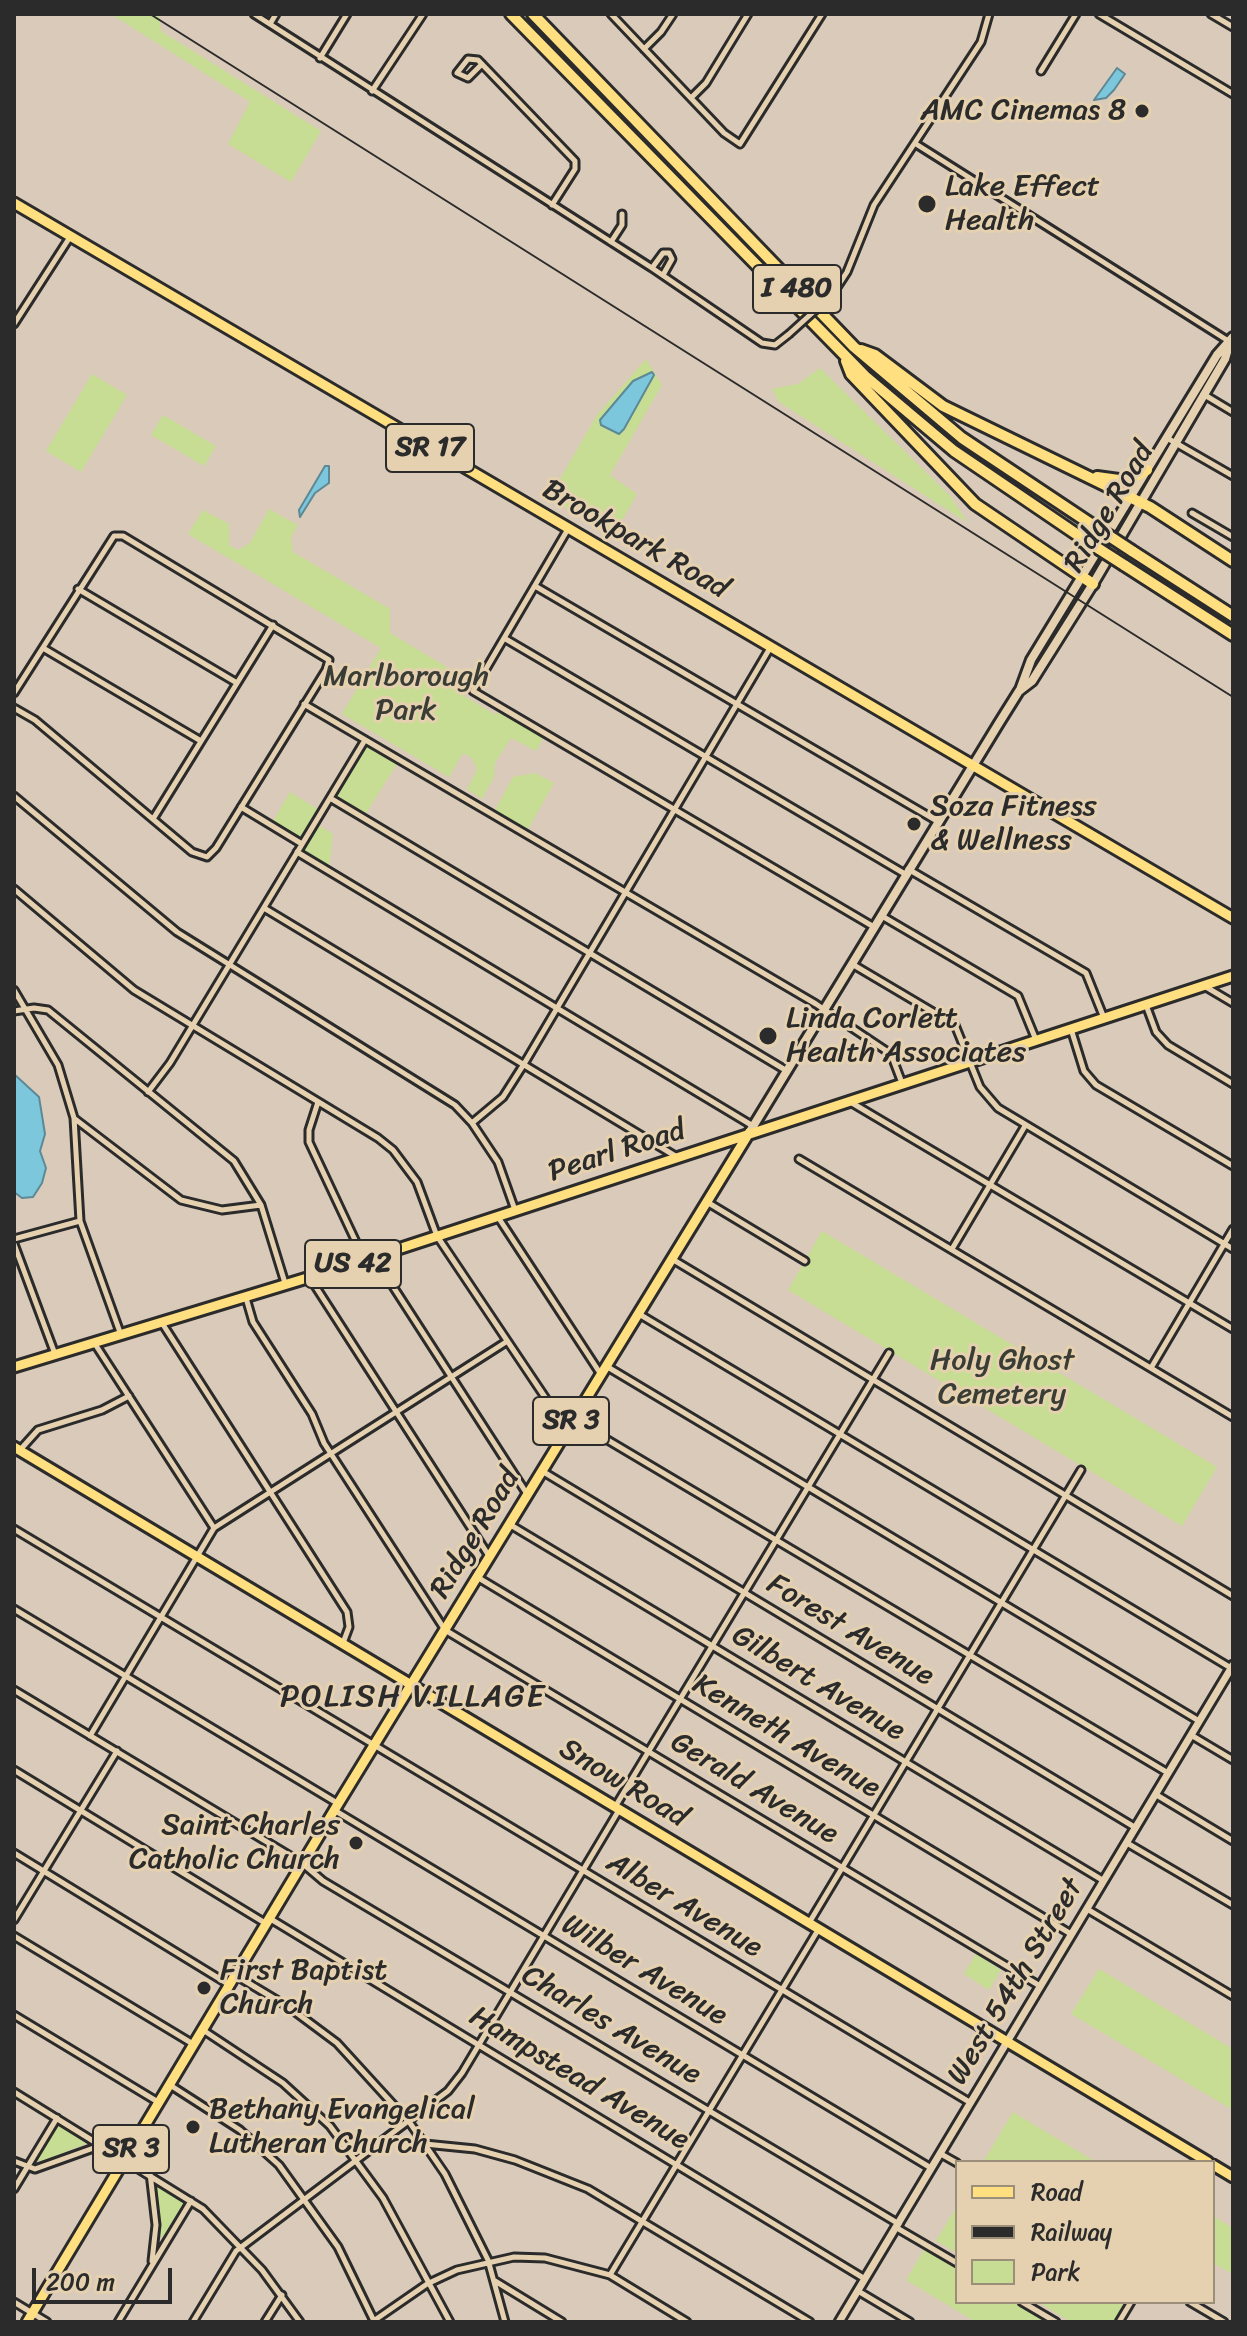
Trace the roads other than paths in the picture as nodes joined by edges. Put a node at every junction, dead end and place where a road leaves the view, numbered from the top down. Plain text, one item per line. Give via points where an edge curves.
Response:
1 (254, 14) edge
2 (276, 14) edge
3 (347, 14) edge
4 (423, 14) edge
5 (511, 14) edge
6 (533, 14) edge
7 (611, 14) edge
8 (673, 14) edge
9 (748, 14) edge
10 (822, 14) edge
11 (989, 14) edge
12 (1076, 14) edge
13 (1099, 14) edge
14 (1211, 14) edge
15 (270, 24) junction
16 (1233, 27) edge
17 (644, 49) junction
18 (320, 58) junction
19 (482, 64) junction
20 (1041, 71) dead end
21 (372, 91) junction
22 (1233, 94) edge
23 (691, 98) junction
24 (916, 144) junction
25 (14, 203) edge
26 (552, 205) junction
27 (622, 214) dead end
28 (71, 236) junction
29 (611, 242) junction
30 (652, 268) junction
31 (663, 275) junction
32 (14, 324) edge
33 (1232, 341) edge
34 (854, 347) junction
35 (843, 355) junction
36 (1200, 393) junction
37 (1233, 412) edge
38 (1167, 438) junction
39 (1177, 443) junction
40 (1064, 466) junction
41 (1147, 470) junction
42 (1233, 476) edge
43 (1130, 498) junction
44 (1142, 503) junction
45 (1192, 513) dead end
46 (568, 529) junction
47 (1233, 537) edge
48 (1233, 561) edge
49 (1082, 577) junction
50 (1093, 584) junction
51 (535, 586) junction
52 (78, 589) junction
53 (1233, 616) edge
54 (273, 625) junction
55 (1233, 635) edge
56 (504, 638) junction
57 (43, 648) junction
58 (770, 648) junction
59 (237, 683) junction
60 (1019, 691) junction
61 (14, 693) edge
62 (737, 703) junction
63 (304, 704) junction
64 (14, 708) edge
65 (365, 740) junction
66 (201, 741) junction
67 (705, 757) junction
68 (972, 766) junction
69 (14, 796) edge
70 (330, 798) junction
71 (241, 807) junction
72 (675, 810) junction
73 (153, 819) junction
74 (937, 821) junction
75 (302, 844) junction
76 (297, 852) junction
77 (907, 872) junction
78 (14, 889) edge
79 (626, 893) junction
80 (264, 908) junction
81 (881, 915) junction
82 (1233, 918) edge
83 (874, 927) junction
84 (590, 952) junction
85 (852, 964) junction
86 (229, 966) junction
87 (1233, 976) edge
88 (1204, 986) junction
89 (14, 990) edge
90 (1233, 1003) edge
91 (1146, 1005) junction
92 (27, 1008) junction
93 (556, 1008) junction
94 (824, 1010) junction
95 (14, 1011) edge
96 (1104, 1018) junction
97 (192, 1026) junction
98 (1071, 1029) junction
99 (1036, 1040) junction
100 (969, 1061) junction
101 (524, 1064) junction
102 (787, 1071) junction
103 (1233, 1084) edge
104 (903, 1085) junction
105 (148, 1092) junction
106 (847, 1100) junction
107 (318, 1102) junction
108 (74, 1118) junction
109 (472, 1123) junction
110 (1025, 1126) junction
111 (751, 1130) junction
112 (678, 1157) junction
113 (799, 1159) dead end
114 (1233, 1166) edge
115 (990, 1185) junction
116 (707, 1202) junction
117 (261, 1205) junction
118 (515, 1210) junction
119 (497, 1216) junction
120 (80, 1221) junction
121 (1233, 1229) edge
122 (437, 1236) junction
123 (14, 1241) edge
124 (1224, 1244) junction
125 (952, 1249) junction
126 (1233, 1249) edge
127 (369, 1258) junction
128 (671, 1259) junction
129 (805, 1261) dead end
130 (310, 1278) junction
131 (285, 1284) junction
132 (246, 1297) junction
133 (1190, 1303) junction
134 (638, 1314) junction
135 (162, 1323) junction
136 (1233, 1329) edge
137 (121, 1336) junction
138 (506, 1342) junction
139 (95, 1343) junction
140 (889, 1353) dead end
141 (55, 1355) junction
142 (14, 1367) edge
143 (1151, 1368) junction
144 (603, 1370) junction
145 (452, 1378) junction
146 (872, 1380) junction
147 (129, 1396) junction
148 (396, 1412) junction
149 (1233, 1417) edge
150 (572, 1419) junction
151 (567, 1430) junction
152 (840, 1432) junction
153 (17, 1448) edge
154 (332, 1455) junction
155 (1081, 1470) dead end
156 (542, 1471) junction
157 (808, 1486) junction
158 (270, 1492) junction
159 (527, 1495) junction
160 (1065, 1495) junction
161 (509, 1524) junction
162 (214, 1528) junction
163 (14, 1529) edge
164 (776, 1539) junction
165 (1033, 1549) junction
166 (197, 1557) junction
167 (489, 1557) junction
168 (477, 1577) junction
169 (744, 1593) junction
170 (1233, 1596) edge
171 (1002, 1602) junction
172 (14, 1609) edge
173 (162, 1618) junction
174 (445, 1630) junction
175 (342, 1644) junction
176 (712, 1646) junction
177 (970, 1656) junction
178 (1232, 1668) edge
179 (126, 1676) junction
180 (410, 1686) junction
181 (14, 1690) edge
182 (680, 1700) junction
183 (938, 1709) junction
184 (1199, 1721) junction
185 (1191, 1735) junction
186 (90, 1736) junction
187 (375, 1745) junction
188 (117, 1751) junction
189 (649, 1751) junction
190 (1233, 1760) edge
191 (906, 1762) junction
192 (14, 1770) edge
193 (1168, 1773) junction
194 (1155, 1794) junction
195 (336, 1807) junction
196 (617, 1809) junction
197 (81, 1811) junction
198 (874, 1816) junction
199 (1136, 1828) junction
200 (1233, 1841) edge
201 (1127, 1843) junction
202 (14, 1853) edge
203 (302, 1863) junction
204 (842, 1867) junction
205 (44, 1871) junction
206 (583, 1871) junction
207 (1104, 1881) junction
208 (1233, 1905) edge
209 (1087, 1909) junction
210 (14, 1920) edge
211 (267, 1921) junction
212 (809, 1923) junction
213 (818, 1929) junction
214 (1072, 1935) junction
215 (14, 1936) edge
216 (544, 1937) junction
217 (235, 1975) junction
218 (229, 1984) junction
219 (1041, 1987) junction
220 (782, 1990) junction
221 (511, 1992) junction
222 (1233, 1996) edge
223 (14, 2015) edge
224 (203, 2030) junction
225 (1007, 2042) junction
226 (194, 2044) junction
227 (479, 2045) junction
228 (743, 2055) junction
229 (170, 2085) junction
230 (14, 2092) edge
231 (159, 2103) junction
232 (971, 2104) junction
233 (710, 2111) junction
234 (57, 2118) junction
235 (410, 2123) junction
236 (425, 2144) junction
237 (102, 2145) junction
238 (941, 2154) junction
239 (125, 2159) junction
240 (1206, 2160) edge
241 (14, 2161) edge
242 (359, 2161) junction
243 (955, 2162) edge
244 (677, 2165) junction
245 (1215, 2166) edge
246 (932, 2168) junction
247 (27, 2169) junction
248 (150, 2173) junction
249 (1233, 2177) edge
250 (17, 2179) edge
251 (14, 2189) edge
252 (306, 2199) junction
253 (191, 2201) junction
254 (643, 2220) junction
255 (898, 2226) junction
256 (242, 2247) junction
257 (488, 2260) junction
258 (955, 2262) edge
259 (151, 2266) junction
260 (610, 2275) junction
261 (865, 2279) junction
262 (495, 2281) junction
263 (427, 2284) junction
264 (858, 2291) junction
265 (282, 2295) junction
266 (14, 2302) edge
267 (1025, 2304) edge
268 (1130, 2304) edge
269 (1193, 2304) edge
270 (29, 2318) edge
271 (47, 2322) edge
272 (118, 2322) edge
273 (193, 2322) edge
274 (265, 2322) edge
275 (300, 2322) edge
276 (373, 2322) edge
277 (450, 2322) edge
278 (505, 2322) edge
279 (562, 2322) edge
280 (687, 2322) edge
281 (810, 2322) edge
282 (839, 2322) edge
283 (910, 2322) edge
284 (1056, 2322) edge
285 (1119, 2322) edge
286 (1224, 2322) edge

1 - 15 street
2 - 15 street
3 - 18 street
4 - 21 street
5 - 35 highway, I 480
6 - 34 highway, I 480
7 - 17 street
8 - 17 street
9 - 23 street
10 - 23 street via 740,144
11 - 24 street via 981,42
12 - 20 street
13 - 22 street
14 - 16 street
15 - 18 street
17 - 23 street
18 - 21 street
19 - 19 street via 471,57 457,73 468,78
19 - 26 street via 575,161
21 - 26 street
24 - 31 street, bridge via 874,205 832,295 778,344 766,345
24 - 33 street
25 - 28 main road, Brookpark Road / SR 17
26 - 29 street
27 - 29 street via 622,225
28 - 32 street
28 - 46 main road, Brookpark Road / SR 17
29 - 30 street
30 - 31 street
30 - 31 street via 669,253 672,259
33 - 36 main road, Ridge Road via 1217,355
34 - 40 highway via 875,355 943,406
34 - 53 highway, I 480, bridge via 975,447
35 - 49 highway via 851,374 975,504
35 - 55 highway, I 480, bridge via 954,451
36 - 37 street
36 - 38 main road, Ridge Road
36 - 39 main road, Ridge Road
38 - 39 street
38 - 41 main road, Ridge Road
39 - 42 street
39 - 44 main road, Ridge Road
40 - 41 highway via 1116,482
40 - 43 highway
41 - 43 main road, Ridge Road
43 - 44 highway
43 - 49 main road, Ridge Road
44 - 48 highway
44 - 50 main road, Ridge Road
45 - 47 street
46 - 51 street
46 - 58 main road, Brookpark Road / SR 17
49 - 50 highway
49 - 60 main road, Ridge Road via 1023,675
50 - 60 main road, Ridge Road via 1039,671
51 - 56 street
51 - 62 street
52 - 54 street via 107,544 114,536 123,536
52 - 57 street
52 - 59 street
54 - 59 street
54 - 63 street via 329,660
56 - 67 street
56 - 72 street via 473,691
57 - 61 street
57 - 66 street
58 - 62 street
58 - 68 main road, Brookpark Road / SR 17
59 - 66 street
60 - 68 main road, Ridge Road
62 - 67 street
62 - 74 street
63 - 65 street
63 - 71 street
64 - 73 street
65 - 70 street
65 - 79 street
66 - 73 street
67 - 72 street
67 - 77 street
68 - 74 main road, Ridge Road
68 - 82 main road, Brookpark Road / SR 17
69 - 86 street via 177,932
70 - 75 street
70 - 84 street
71 - 73 street via 207,857 192,852
71 - 75 street
72 - 79 street
72 - 83 street
74 - 77 main road, Ridge Road
75 - 76 street
76 - 80 street
76 - 93 street
77 - 81 main road, Ridge Road
77 - 96 street via 1086,973
78 - 97 street via 134,990
79 - 84 street
79 - 94 street
80 - 86 street
80 - 101 street
81 - 83 main road, Ridge Road
81 - 99 street via 1020,998
83 - 85 main road, Ridge Road
84 - 93 street
84 - 102 street
85 - 94 main road, Ridge Road
85 - 100 street via 953,1024
86 - 97 street
86 - 109 street via 438,1092
87 - 88 main road, Pearl Road / US 42
88 - 90 street
88 - 91 main road, Pearl Road / US 42
89 - 92 street
91 - 96 main road, Pearl Road / US 42
91 - 103 street via 1156,1032 1168,1045
92 - 95 street
92 - 105 street via 53,1014
92 - 108 street via 58,1065
93 - 101 street
93 - 111 street
94 - 102 main road, Ridge Road
94 - 104 street via 891,1054
96 - 98 main road, Pearl Road / US 42
97 - 105 street
97 - 107 street
98 - 99 main road, Pearl Road / US 42
98 - 114 street via 1084,1071 1098,1086
99 - 100 main road, Pearl Road / US 42
100 - 104 main road, Pearl Road / US 42
100 - 110 street via 987,1099
101 - 109 street via 503,1097
101 - 112 street
102 - 111 main road, Ridge Road
104 - 106 main road, Pearl Road / US 42
105 - 117 street via 234,1161
106 - 111 main road, Pearl Road / US 42
106 - 115 street
107 - 122 street via 378,1138 406,1165 425,1198
107 - 127 street via 309,1142
108 - 117 street via 181,1200 222,1210
108 - 120 street
109 - 118 street via 498,1162
110 - 115 street
110 - 124 street
111 - 112 main road, Pearl Road / US 42
111 - 116 main road, Ridge Road / SR 3
112 - 118 main road, Pearl Road / US 42
113 - 125 street
115 - 125 street
115 - 133 street
116 - 128 main road, Ridge Road / SR 3
116 - 129 street
117 - 131 street
118 - 119 main road, Pearl Road / US 42
119 - 122 main road, Pearl Road / US 42
119 - 144 street
120 - 123 street
120 - 137 street
121 - 124 street
122 - 127 main road, Pearl Road / US 42
122 - 138 street
123 - 141 street
124 - 126 street
124 - 133 street
125 - 143 street
127 - 130 main road, Pearl Road / US 42
127 - 145 street
128 - 134 main road, Ridge Road / SR 3
128 - 146 street
130 - 131 main road, Pearl Road / US 42
130 - 148 street
131 - 132 main road, Pearl Road / US 42
132 - 135 main road, Pearl Road / US 42
132 - 154 street via 253,1322
133 - 136 street
133 - 143 street
134 - 144 main road, Ridge Road / SR 3
134 - 152 street
135 - 137 main road, Pearl Road / US 42
135 - 158 street
137 - 139 main road, Pearl Road / US 42
138 - 145 street
138 - 151 street
139 - 141 main road, Pearl Road / US 42
139 - 147 street
140 - 146 street
141 - 142 main road, Pearl Road / US 42
143 - 149 street
144 - 150 main road, Ridge Road / SR 3
144 - 157 street
145 - 148 street
145 - 159 street
146 - 152 street
146 - 160 street
147 - 153 street via 102,1410 43,1427
147 - 162 street
148 - 154 street
148 - 167 street
150 - 151 main road, Ridge Road / SR 3
150 - 164 street
151 - 156 main road, Ridge Road / SR 3
152 - 157 street
152 - 165 street
153 - 166 main road, Snow Road
154 - 158 street
154 - 174 street
155 - 160 street
156 - 159 main road, Ridge Road / SR 3
156 - 169 street, Forest Avenue
157 - 164 street
157 - 171 street
158 - 162 street
158 - 175 street via 347,1612 349,1627
159 - 161 main road, Ridge Road / SR 3
160 - 165 street
160 - 170 street
161 - 167 main road, Ridge Road / SR 3
161 - 176 street, Gilbert Avenue
162 - 166 street
163 - 173 street, Alber Avenue
164 - 169 street
164 - 177 street
165 - 171 street
165 - 178 street
166 - 173 street
166 - 175 main road, Snow Road
167 - 168 main road, Ridge Road / SR 3
168 - 174 main road, Ridge Road / SR 3
168 - 182 street, Kenneth Avenue
169 - 176 street
169 - 183 street, Forest Avenue
171 - 177 street
171 - 184 street
172 - 179 street, Wilber Avenue
173 - 179 street
173 - 187 street, Alber Avenue
174 - 180 main road, Ridge Road / SR 3
174 - 189 street, Gerald Avenue
175 - 180 main road, Snow Road
176 - 182 street
176 - 191 street, Gilbert Avenue
177 - 183 street
177 - 193 street
178 - 184 street, West 54th Street
179 - 186 street
179 - 195 street, Wilber Avenue
180 - 187 main road, Ridge Road / SR 3
180 - 196 main road, Snow Road
181 - 186 street, Charles Avenue
182 - 189 street
182 - 198 street, Kenneth Avenue
183 - 191 street
183 - 199 street, Forest Avenue
184 - 185 street, West 54th Street
185 - 190 street
185 - 193 street, West 54th Street
186 - 188 street, Charles Avenue
187 - 195 main road, Ridge Road / SR 3
187 - 206 street, Alber Avenue
188 - 197 street
188 - 203 street, Charles Avenue
189 - 196 street
189 - 204 street, Gerald Avenue
191 - 198 street
191 - 207 street, Gilbert Avenue
192 - 197 street, Hampstead Avenue
193 - 194 street, West 54th Street
194 - 199 street, West 54th Street
194 - 200 street
195 - 203 main road, Ridge Road / SR 3
195 - 216 street, Wilber Avenue
196 - 206 street
196 - 212 main road, Snow Road
197 - 205 street
197 - 211 street, Hampstead Avenue
198 - 204 street
198 - 214 street, Kenneth Avenue
199 - 201 street, West 54th Street
201 - 207 street, West 54th Street
201 - 208 street
202 - 205 street
203 - 211 main road, Ridge Road / SR 3
203 - 221 street, Charles Avenue via 323,1881
204 - 212 street
204 - 219 street, Gerald Avenue
205 - 210 street
205 - 218 street
206 - 216 street
206 - 220 street, Alber Avenue
207 - 209 street, West 54th Street
209 - 214 street, West 54th Street
209 - 222 street
211 - 217 main road, Ridge Road / SR 3
211 - 227 street, Hampstead Avenue
212 - 213 main road, Snow Road
213 - 220 street
213 - 225 main road, Snow Road
214 - 219 street, West 54th Street
215 - 226 street
216 - 221 street
216 - 228 street, Wilber Avenue
217 - 218 main road, Ridge Road / SR 3
217 - 235 street via 337,2043
218 - 224 main road, Ridge Road / SR 3
219 - 225 street, West 54th Street
220 - 228 street
220 - 232 street, Alber Avenue
221 - 227 street
221 - 233 street, Charles Avenue
223 - 231 street
224 - 226 main road, Ridge Road / SR 3
224 - 242 street via 283,2083
225 - 232 street, West 54th Street
225 - 240 main road, Snow Road
226 - 229 main road, Ridge Road / SR 3
227 - 235 street via 448,2091
227 - 244 street, Hampstead Avenue
228 - 233 street
228 - 246 street, Wilber Avenue
229 - 231 main road, Ridge Road / SR 3
229 - 252 street via 249,2138
230 - 234 street
231 - 239 main road, Ridge Road / SR 3
232 - 238 street, West 54th Street
233 - 244 street
233 - 255 street, Charles Avenue
234 - 237 street
234 - 247 street
235 - 236 street
235 - 242 street
236 - 254 street via 475,2149 550,2171
236 - 257 street
237 - 239 street
237 - 247 street
238 - 243 street
238 - 246 street, West 54th Street
239 - 248 street
239 - 270 main road, Ridge Road / SR 3
241 - 247 street
242 - 252 street
242 - 263 street via 402,2230
244 - 254 street
244 - 261 street, Hampstead Avenue
245 - 249 main road, Snow Road
246 - 255 street, West 54th Street
247 - 250 street
248 - 253 street
248 - 259 street via 156,2225
250 - 251 street
252 - 256 street
252 - 276 street via 338,2247
253 - 256 street
253 - 259 street
254 - 260 street
254 - 281 street
255 - 258 street, Charles Avenue
255 - 261 street, West 54th Street
256 - 265 street
256 - 273 street
257 - 260 street via 545,2258
257 - 262 street
257 - 263 street
259 - 272 street
260 - 280 street
261 - 264 street, West 54th Street
262 - 278 street
262 - 279 street
263 - 276 street
263 - 277 street
264 - 282 street, West 54th Street
264 - 283 street
265 - 274 street
265 - 275 street
266 - 270 street
267 - 284 street
268 - 285 street
269 - 286 street
270 - 271 street

